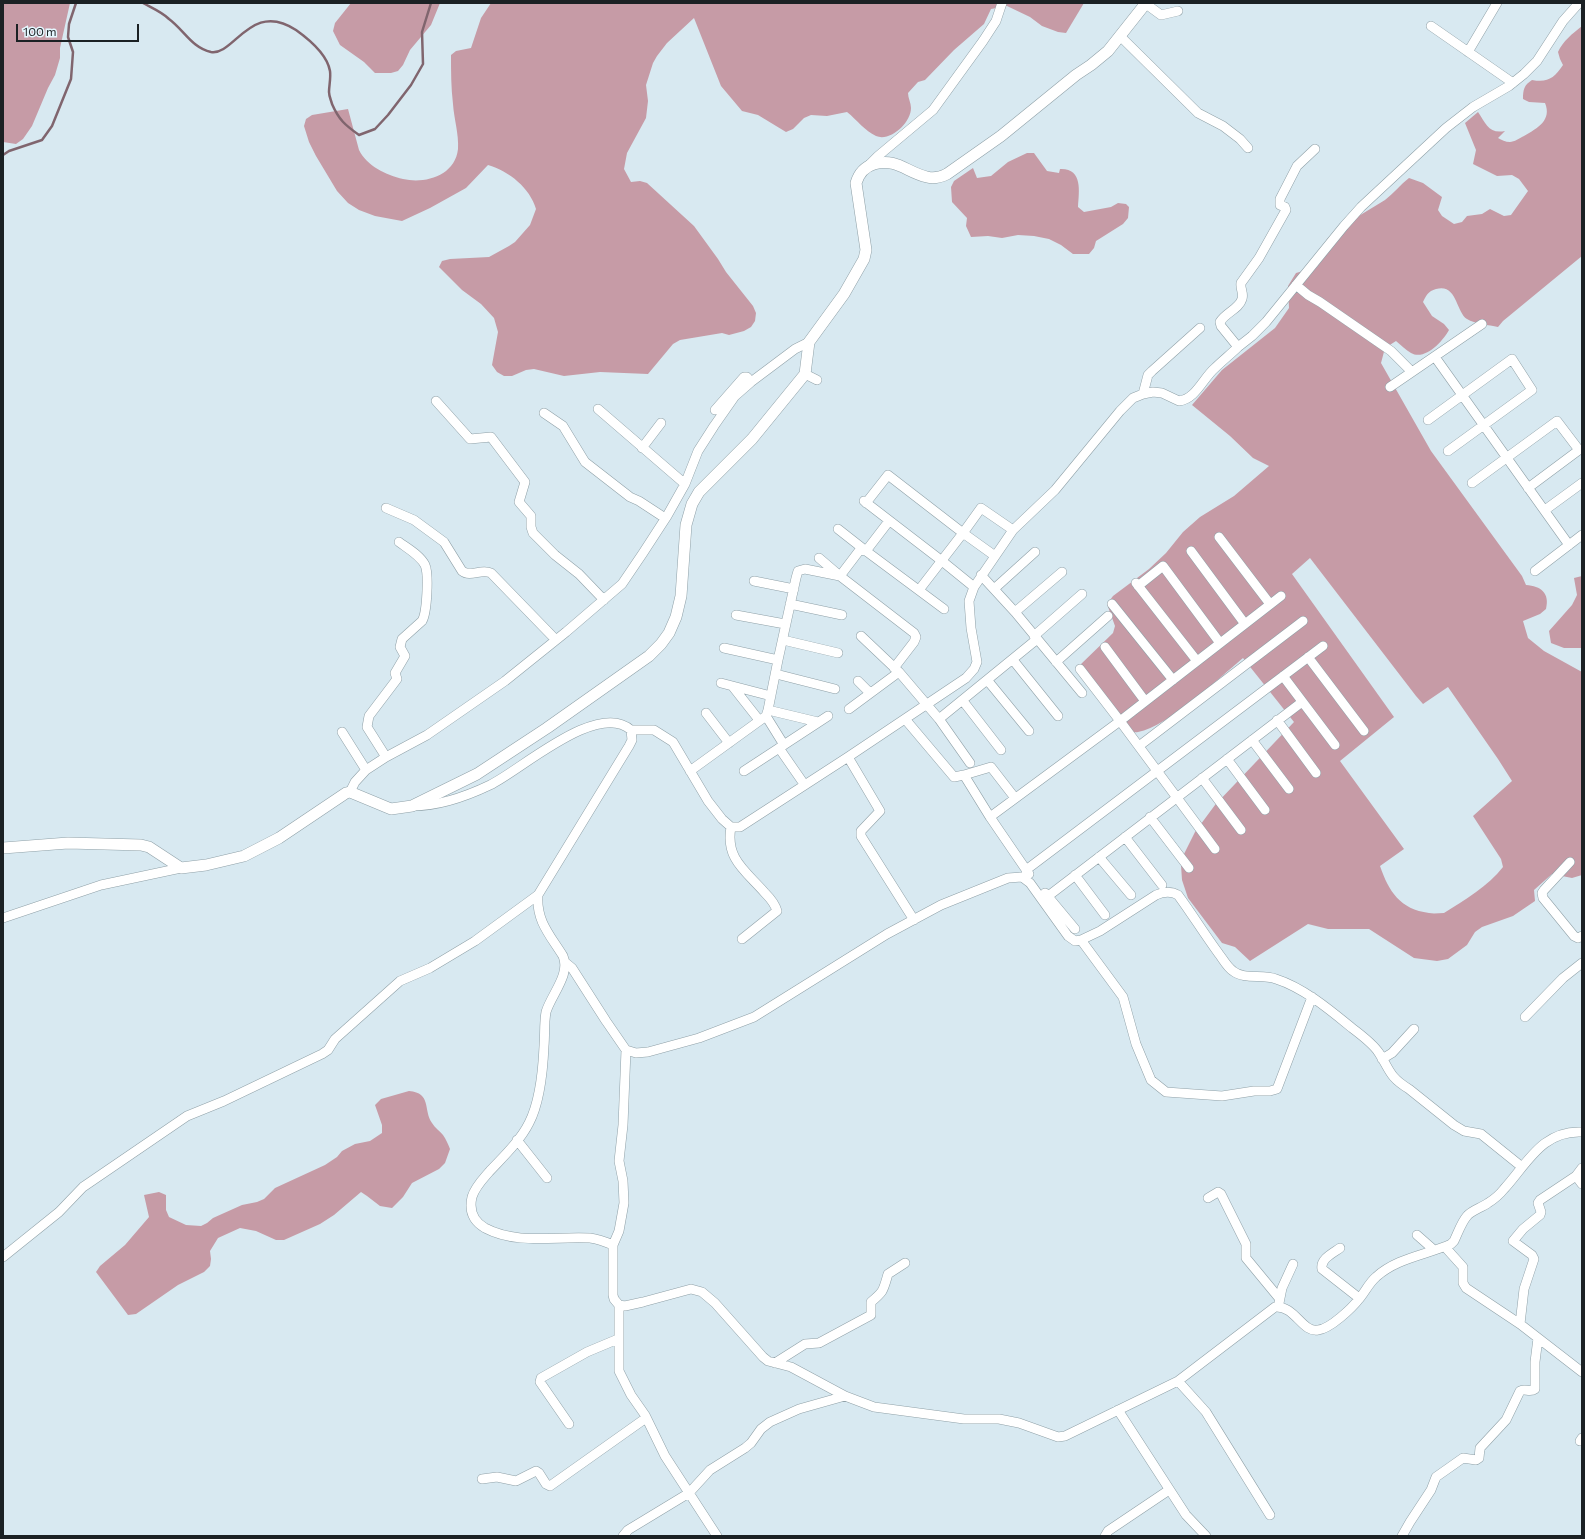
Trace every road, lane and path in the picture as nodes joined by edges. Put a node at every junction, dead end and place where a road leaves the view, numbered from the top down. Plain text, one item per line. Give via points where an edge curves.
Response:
1 (1002, 3) edge
2 (1146, 3) edge
3 (1497, 3) edge
4 (1579, 3) edge
5 (1178, 11) dead end
6 (1431, 26) dead end
7 (1120, 36) junction
8 (1468, 52) junction
9 (1513, 83) junction
10 (1248, 148) dead end
11 (1315, 149) dead end
12 (868, 166) junction
13 (1296, 285) junction
14 (1482, 324) dead end
15 (1200, 328) dead end
16 (809, 342) junction
17 (1238, 347) junction
18 (1434, 357) junction
19 (1412, 372) junction
20 (805, 374) junction
21 (817, 380) dead end
22 (1390, 387) dead end
23 (733, 394) junction
24 (1144, 394) junction
25 (1462, 395) junction
26 (436, 401) dead end
27 (598, 410) dead end
28 (714, 410) dead end
29 (544, 413) dead end
30 (1428, 420) dead end
31 (661, 424) dead end
32 (1483, 425) junction
33 (642, 448) junction
34 (1448, 451) dead end
35 (1507, 458) junction
36 (1472, 483) dead end
37 (1582, 483) edge
38 (685, 484) junction
39 (1528, 488) junction
40 (386, 508) dead end
41 (1545, 510) junction
42 (665, 518) junction
43 (889, 521) junction
44 (838, 529) dead end
45 (1013, 530) junction
46 (963, 533) junction
47 (1582, 535) edge
48 (1219, 537) dead end
49 (399, 542) dead end
50 (1569, 545) junction
51 (866, 551) junction
52 (1191, 551) dead end
53 (1034, 552) dead end
54 (995, 556) junction
55 (819, 558) dead end
56 (942, 561) junction
57 (1535, 571) dead end
58 (1062, 572) dead end
59 (981, 575) junction
60 (840, 576) junction
61 (754, 581) dead end
62 (974, 587) junction
63 (794, 589) junction
64 (994, 589) junction
65 (919, 590) junction
66 (1082, 594) dead end
67 (1281, 596) dead end
68 (604, 600) junction
69 (790, 604) junction
70 (1112, 604) dead end
71 (1270, 604) junction
72 (944, 609) dead end
73 (1015, 612) junction
74 (842, 615) dead end
75 (736, 616) dead end
76 (1108, 616) dead end
77 (1303, 621) dead end
78 (785, 624) junction
79 (1245, 624) junction
80 (861, 636) dead end
81 (1035, 638) junction
82 (556, 640) junction
83 (782, 640) junction
84 (1220, 643) junction
85 (1323, 646) dead end
86 (1105, 647) dead end
87 (724, 648) dead end
88 (838, 653) dead end
89 (1308, 657) junction
90 (778, 660) junction
91 (1012, 660) junction
92 (1197, 661) junction
93 (1056, 662) junction
94 (1080, 669) dead end
95 (896, 670) junction
96 (776, 674) junction
97 (1283, 676) junction
98 (1173, 680) junction
99 (858, 681) dead end
100 (988, 681) junction
101 (722, 684) dead end
102 (733, 687) junction
103 (835, 689) dead end
104 (870, 693) junction
105 (1082, 693) dead end
106 (771, 696) junction
107 (963, 701) junction
108 (1145, 702) junction
109 (1302, 702) junction
110 (926, 705) junction
111 (850, 709) dead end
112 (706, 713) dead end
113 (764, 715) junction
114 (828, 716) dead end
115 (1058, 716) dead end
116 (905, 719) junction
117 (939, 719) junction
118 (1277, 720) junction
119 (1120, 721) junction
120 (818, 722) junction
121 (631, 730) junction
122 (1029, 731) dead end
123 (1364, 731) dead end
124 (342, 732) dead end
125 (1252, 740) junction
126 (729, 743) junction
127 (1335, 745) dead end
128 (1139, 746) junction
129 (782, 747) junction
130 (1001, 750) dead end
131 (386, 757) junction
132 (848, 757) junction
133 (1227, 759) junction
134 (970, 762) dead end
135 (366, 770) junction
136 (690, 771) junction
137 (744, 771) dead end
138 (1158, 771) junction
139 (1316, 773) dead end
140 (964, 775) junction
141 (1202, 778) junction
142 (804, 784) junction
143 (1289, 789) dead end
144 (350, 792) junction
145 (1015, 798) junction
146 (1176, 798) junction
147 (412, 806) junction
148 (1265, 810) dead end
149 (990, 817) junction
150 (1150, 818) junction
151 (731, 827) junction
152 (1241, 830) dead end
153 (1125, 837) junction
154 (3, 848) edge
155 (1215, 849) dead end
156 (1099, 856) junction
157 (1570, 862) dead end
158 (181, 868) junction
159 (1188, 868) dead end
160 (1026, 870) junction
161 (1075, 875) junction
162 (1162, 885) dead end
163 (538, 895) junction
164 (1131, 895) dead end
165 (1045, 898) junction
166 (1105, 915) dead end
167 (3, 918) edge
168 (914, 920) junction
169 (1074, 929) dead end
170 (1582, 936) edge
171 (742, 939) dead end
172 (1081, 940) junction
173 (566, 963) junction
174 (1582, 963) edge
175 (1312, 997) junction
176 (1525, 1016) dead end
177 (1414, 1029) dead end
178 (626, 1050) junction
179 (1382, 1059) junction
180 (1582, 1132) edge
181 (517, 1140) junction
182 (1522, 1167) junction
183 (1582, 1168) edge
184 (1576, 1176) junction
185 (547, 1178) dead end
186 (1582, 1184) edge
187 (1208, 1198) dead end
188 (1417, 1235) dead end
189 (613, 1245) junction
190 (1445, 1247) junction
191 (1340, 1248) dead end
192 (1434, 1250) junction
193 (3, 1257) edge
194 (906, 1263) dead end
195 (1293, 1264) dead end
196 (1359, 1298) junction
197 (1279, 1302) junction
198 (619, 1305) junction
199 (1520, 1324) junction
200 (1538, 1338) junction
201 (618, 1339) junction
202 (775, 1363) junction
203 (1582, 1372) edge
204 (1178, 1381) junction
205 (846, 1396) junction
206 (1118, 1410) junction
207 (646, 1418) junction
208 (568, 1424) dead end
209 (482, 1479) dead end
210 (1169, 1490) junction
211 (689, 1493) junction
212 (1270, 1515) dead end
213 (623, 1536) edge
214 (717, 1536) edge
215 (1105, 1536) edge
216 (1206, 1536) edge
217 (1402, 1536) edge

1 - 12 street via 996,21 933,110
2 - 5 street via 1161,14
2 - 7 street
3 - 8 street
4 - 9 street via 1563,21 1537,62
6 - 8 street
7 - 10 street via 1198,113 1223,126
7 - 12 street via 1108,51 1001,136 941,177 926,177 890,162
8 - 9 street
9 - 13 street via 1473,107 1446,128 1361,207
11 - 17 street via 1297,166 1280,199 1280,204 1286,210 1259,258 1241,283 1241,302 1220,322
12 - 16 street via 858,176 856,183 866,250 864,259 844,294
13 - 17 street via 1266,322
13 - 19 street via 1391,351
14 - 18 street
15 - 24 street via 1148,375
16 - 20 street
16 - 23 street via 795,349 751,382 744,377
17 - 24 street via 1214,368 1189,398 1179,401 1162,393
18 - 19 street
18 - 25 street
19 - 22 street
20 - 21 street
20 - 147 street via 752,439 699,492 692,504 686,525 676,617 669,633 660,644 649,656 627,672 477,774
23 - 28 street
23 - 38 street via 698,451
24 - 45 street via 1133,398 1120,411 1055,490
25 - 30 street
25 - 32 street
25 - 32 street via 1512,359 1532,390
26 - 68 street via 470,439 492,439 525,482 519,502 531,516 533,533
27 - 33 street
29 - 42 street via 563,426 585,462 630,498
31 - 33 street
32 - 34 street
32 - 35 street
33 - 38 street
35 - 36 street
35 - 39 street
35 - 39 street via 1557,421 1579,450
37 - 41 street
38 - 42 street
39 - 41 street
40 - 82 street via 414,520 444,542 464,573 491,573
41 - 50 street
42 - 68 street via 622,584
43 - 46 street via 865,502 888,475
43 - 51 street
43 - 56 street
44 - 51 street
45 - 46 street via 982,508
45 - 54 street
46 - 54 street
46 - 56 street
47 - 50 street
48 - 71 street
49 - 131 street via 425,565 426,599 422,621 402,639 400,647 405,656 395,673 398,679 367,722 367,727
50 - 57 street
51 - 60 street via 859,551
51 - 65 street
52 - 79 street
53 - 64 street
54 - 59 street
55 - 60 street
56 - 62 street
56 - 65 street
58 - 73 street
59 - 62 street
59 - 64 street
60 - 63 street via 801,570 798,571
60 - 95 street via 914,633 914,642
61 - 63 street
62 - 110 street via 969,601 969,612 977,662 966,678
63 - 69 street
64 - 73 street
65 - 72 street
66 - 81 street
67 - 71 street
68 - 82 street
69 - 74 street
69 - 78 street
70 - 98 street
71 - 79 street
73 - 81 street
75 - 78 street
76 - 93 street
77 - 128 street
78 - 83 street
79 - 84 street
80 - 95 street
81 - 91 street
81 - 93 street
82 - 131 street via 505,681 427,735
83 - 88 street
83 - 90 street
84 - 92 street
84 - 92 street via 1163,566 1137,585
85 - 89 street
86 - 108 street
87 - 90 street
89 - 97 street
89 - 123 street
90 - 96 street
91 - 100 street
91 - 115 street
92 - 98 street
93 - 105 street
94 - 119 street
95 - 104 street
95 - 110 street
96 - 103 street
96 - 106 street
97 - 109 street
97 - 138 street
98 - 108 street
99 - 104 street
100 - 107 street
100 - 122 street
101 - 102 street
102 - 106 street
102 - 113 street
104 - 111 street
106 - 113 street
107 - 117 street
107 - 130 street
108 - 119 street
109 - 118 street
109 - 127 street
110 - 116 street
110 - 117 street
112 - 126 street
113 - 120 street
113 - 126 street
113 - 129 street
114 - 120 street
116 - 132 street
116 - 140 street via 954,777
117 - 134 street
118 - 125 street
118 - 139 street
119 - 128 street
119 - 145 street
120 - 129 street
121 - 136 street via 654,730 665,736 672,742
121 - 147 street via 623,724 613,722 595,724 574,733 491,785 425,806
121 - 163 street via 632,740 629,746
124 - 135 street
125 - 133 street
125 - 143 street
126 - 136 street
128 - 138 street
129 - 137 street
129 - 142 street
131 - 135 street
132 - 142 street
132 - 168 street via 880,811 861,831 861,836
133 - 141 street
133 - 148 street
135 - 144 street
136 - 151 street via 708,801
138 - 146 street
138 - 160 street
140 - 145 street via 991,767
140 - 149 street
141 - 146 street
141 - 152 street
142 - 151 street via 748,823 740,827
144 - 147 street via 385,808
144 - 158 street via 279,838 244,856
145 - 149 street
146 - 150 street
146 - 155 street
149 - 160 street
150 - 153 street
150 - 159 street
151 - 171 street via 729,838 733,856 770,898 777,911
153 - 156 street
153 - 162 street
154 - 158 street via 68,843 141,845
156 - 161 street
156 - 164 street
157 - 170 street via 1542,895 1574,936
158 - 167 street via 101,885
160 - 165 street
161 - 165 street
161 - 166 street
163 - 173 street via 537,907 540,918
163 - 193 street via 475,941 430,968 400,981 322,1054 187,1116 126,1157 83,1187 59,1212
165 - 168 street via 1026,880 1008,878
165 - 169 street
165 - 172 street via 1068,936 1075,941
168 - 178 street via 887,934 754,1017 699,1038 648,1052 636,1053
172 - 175 street via 1156,895 1173,892 1178,895 1232,970 1245,976 1259,975 1277,979
172 - 175 street via 1123,997 1136,1044 1150,1080 1166,1092 1222,1096 1277,1089
173 - 178 street via 572,968
173 - 181 street via 546,1014 544,1054 534,1112
174 - 176 street
175 - 179 street via 1352,1028 1379,1052
177 - 179 street via 1392,1053
178 - 189 street via 619,1161 624,1203 619,1231
179 - 182 street via 1394,1078 1454,1125 1464,1131 1481,1134
180 - 182 street via 1570,1131 1558,1135 1542,1146
181 - 185 street
181 - 189 street via 472,1196 472,1214 477,1222 486,1228 513,1237 591,1238
182 - 190 street via 1504,1190 1489,1203 1468,1215 1454,1241
183 - 184 street
184 - 186 street
184 - 199 street via 1540,1200 1540,1215 1513,1241 1534,1259 1524,1289
187 - 197 street via 1218,1192 1222,1194 1246,1244 1246,1258
188 - 192 street
189 - 198 street via 613,1295
190 - 192 street
190 - 199 street via 1463,1267 1464,1286
191 - 196 street via 1323,1261 1322,1269
192 - 196 street via 1395,1264 1376,1277
194 - 202 street via 888,1274 884,1289 870,1304 871,1315 819,1343 805,1344
195 - 197 street via 1282,1288
196 - 197 street via 1328,1326 1318,1330 1308,1328
197 - 204 street
198 - 201 street
198 - 202 street via 625,1306 691,1289 702,1292 715,1303 762,1357
199 - 200 street
200 - 203 street
200 - 217 street via 1535,1390 1520,1391 1506,1420 1480,1448 1478,1460 1463,1458 1437,1476
201 - 207 street via 619,1371
201 - 208 street via 587,1352 541,1378 540,1382
202 - 205 street via 791,1367
204 - 206 street
204 - 212 street via 1206,1412
205 - 206 street via 874,1407 964,1419 998,1419 1019,1423 1058,1437
205 - 211 street via 799,1409 770,1422 761,1428 745,1448 710,1470
206 - 210 street
207 - 209 street via 550,1486 536,1471 516,1481 497,1477
207 - 211 street via 665,1456
210 - 215 street via 1108,1531
210 - 216 street via 1189,1519
211 - 213 street via 628,1530
211 - 214 street

